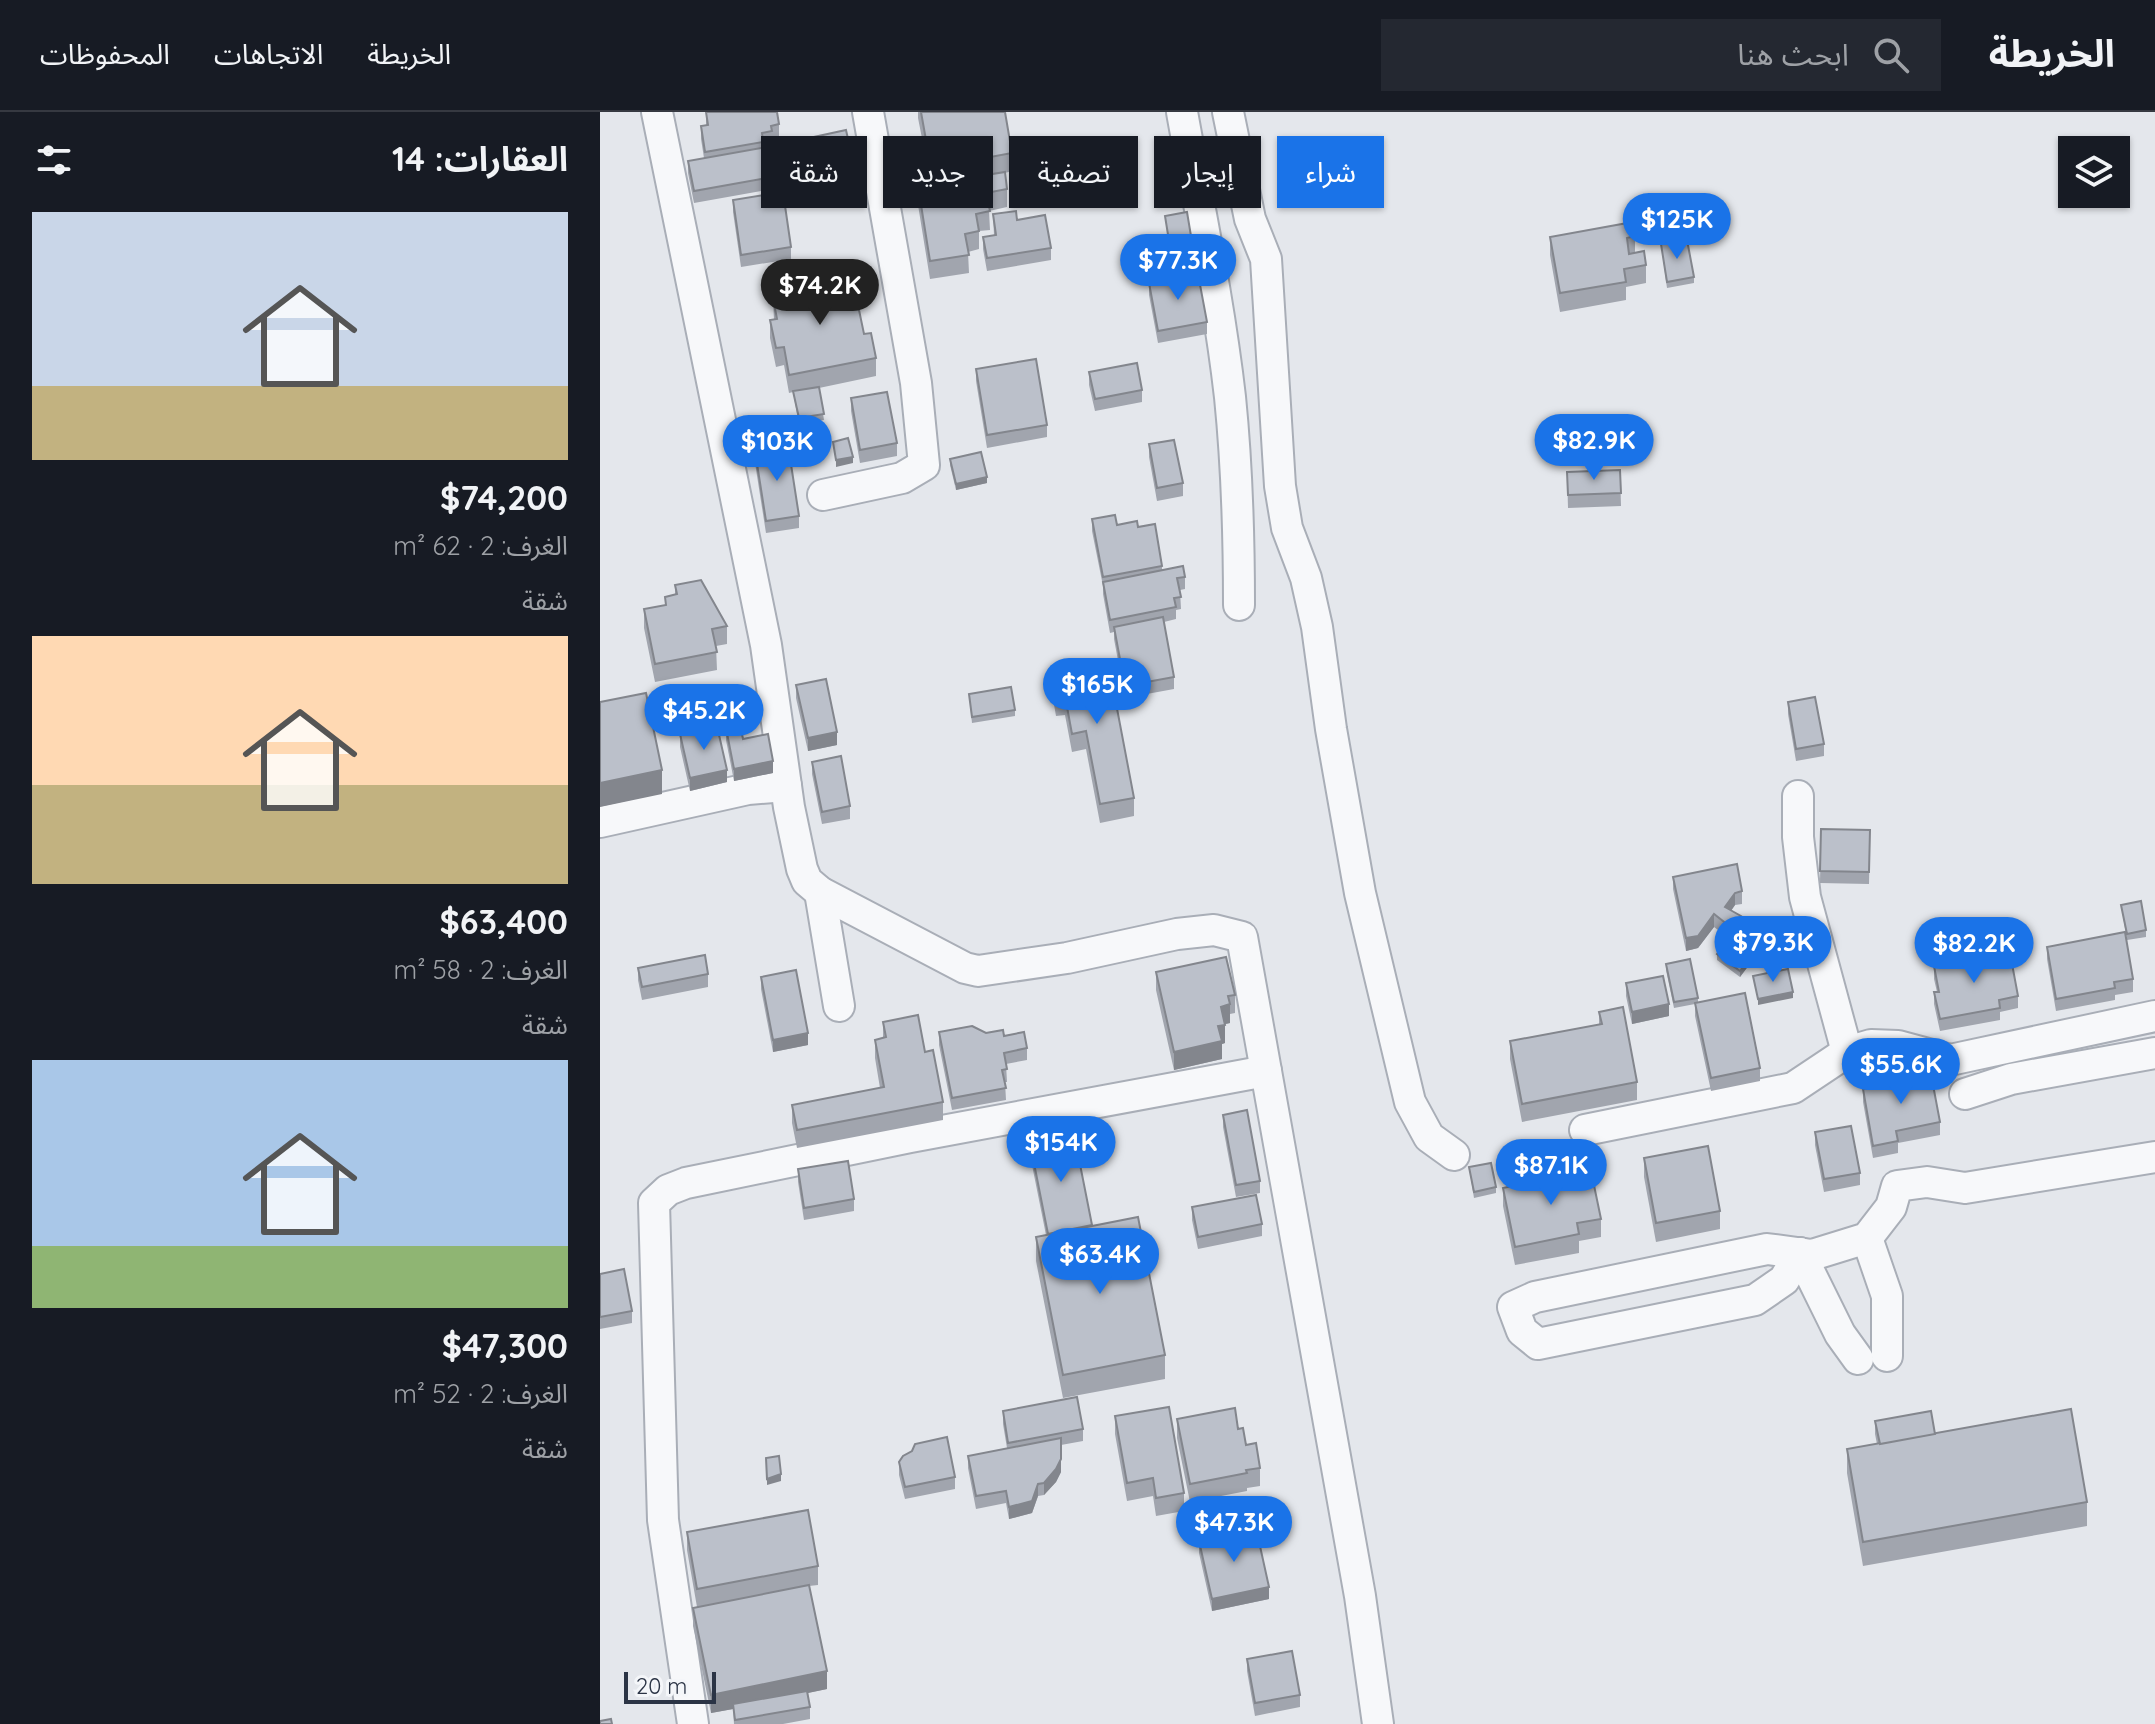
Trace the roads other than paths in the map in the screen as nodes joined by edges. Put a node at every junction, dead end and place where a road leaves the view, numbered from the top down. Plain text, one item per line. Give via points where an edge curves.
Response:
1 (657, 112) edge
2 (868, 112) edge
3 (1182, 112) edge
4 (1228, 112) edge
5 (1250, 219) junction
6 (1203, 226) junction
7 (1277, 448) junction
8 (1235, 454) junction
9 (823, 495) dead end
10 (1239, 605) dead end
11 (786, 786) junction
12 (1798, 796) dead end
13 (600, 822) edge
14 (820, 892) junction
15 (839, 1006) dead end
16 (2155, 1016) edge
17 (1847, 1052) junction
18 (2155, 1053) edge
19 (1266, 1071) junction
20 (1965, 1094) dead end
21 (1585, 1130) dead end
22 (1454, 1155) dead end
23 (2155, 1157) edge
24 (1867, 1238) junction
25 (1800, 1253) junction
26 (1608, 1282) junction
27 (1601, 1331) junction
28 (693, 1724) edge
29 (1378, 1724) edge

1 - 11 street via 766,645
2 - 9 street via 916,383 924,465 902,478
3 - 6 street
4 - 5 street
5 - 6 street
5 - 7 street via 1266,259
6 - 8 street
7 - 8 street
7 - 22 street via 1287,528 1317,627 1360,893 1410,1102 1429,1137
8 - 10 street
11 - 13 street via 748,789
11 - 14 street via 802,869
12 - 17 street via 1805,897
14 - 15 street
14 - 19 street via 978,971 1177,934 1214,930 1242,937
16 - 17 street via 1950,1060 1898,1046 1871,1045
17 - 21 street via 1793,1088
18 - 20 street via 2011,1079
19 - 28 street via 686,1183 654,1203 663,1520
19 - 29 street via 1358,1581
23 - 24 street via 1965,1188 1927,1182 1897,1186 1891,1207
24 - 25 street via 1812,1255
24 - 25 street via 1887,1296 1872,1358 1840,1334
25 - 26 street via 1767,1249
25 - 27 street via 1784,1280 1755,1300
26 - 27 street
26 - 27 street via 1535,1297 1513,1307 1522,1331 1538,1344

